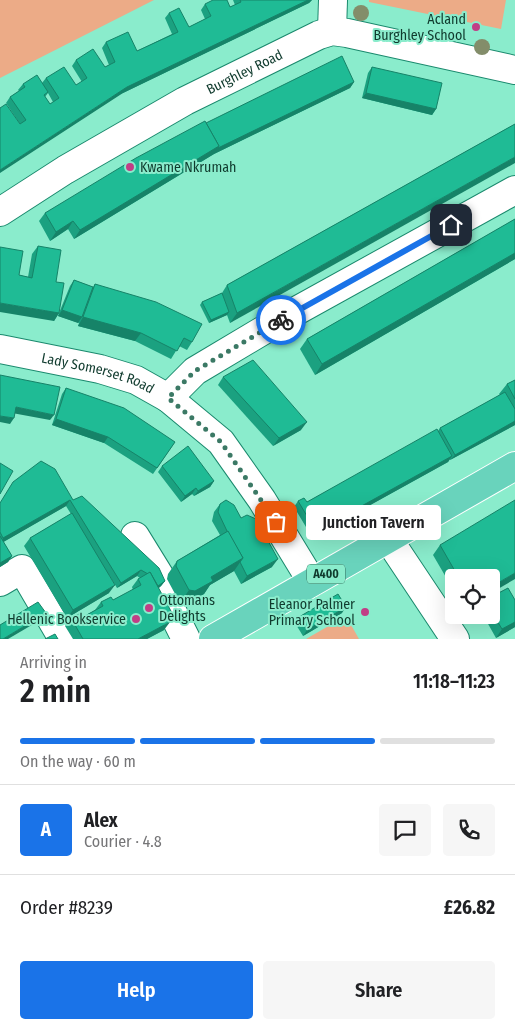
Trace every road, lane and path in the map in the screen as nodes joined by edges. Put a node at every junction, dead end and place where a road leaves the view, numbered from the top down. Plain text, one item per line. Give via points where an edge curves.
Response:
1 (333, 0) edge
2 (332, 31) junction
3 (515, 70) edge
4 (515, 190) edge
5 (0, 212) edge
6 (0, 349) edge
7 (168, 398) junction
8 (515, 466) edge
9 (134, 536) dead end
10 (389, 540) junction
11 (0, 582) edge
12 (312, 582) junction
13 (63, 639) edge
14 (186, 639) edge
15 (213, 639) edge
16 (455, 639) edge

1 - 2 street
2 - 3 street, Burghley Road
2 - 5 street, Burghley Road via 275,55 185,101 65,170
4 - 7 street via 195,371
6 - 7 street, Lady Somerset Road via 100,369 136,380
7 - 12 street, Lady Somerset Road via 221,442 262,500
8 - 10 main road, A400
9 - 14 street via 164,583 165,597
10 - 12 main road, A400
10 - 16 street
11 - 13 street via 22,569
12 - 15 main road, A400

